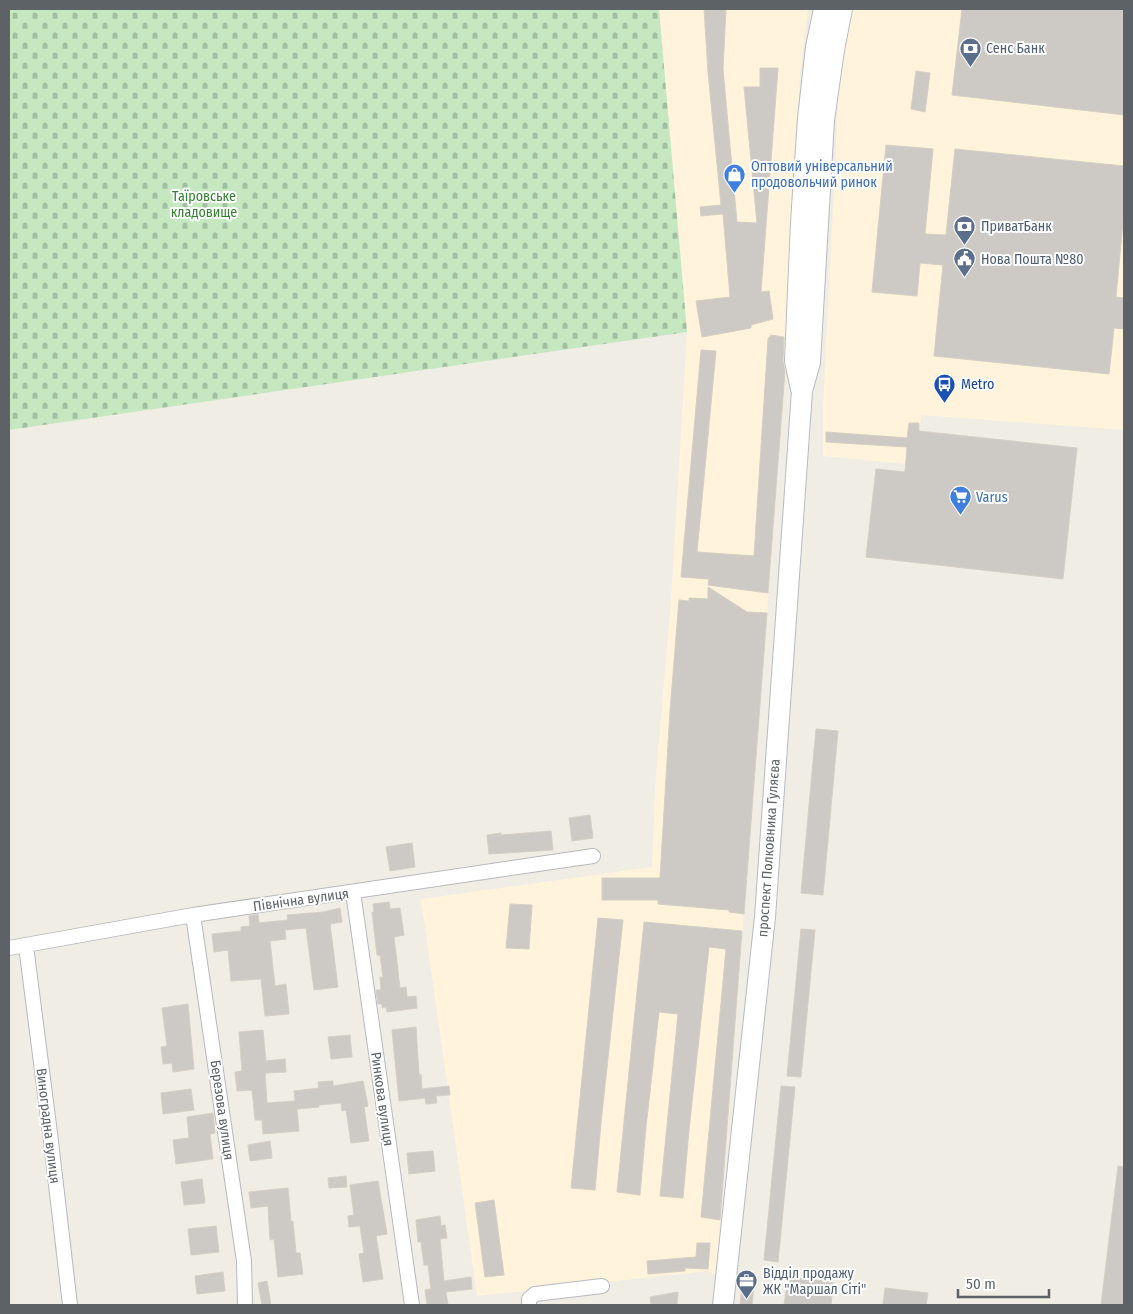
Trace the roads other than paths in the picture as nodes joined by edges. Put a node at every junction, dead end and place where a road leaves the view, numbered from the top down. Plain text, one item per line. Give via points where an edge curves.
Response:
1 (824, 9) edge
2 (842, 9) edge
3 (802, 390) junction
4 (593, 856) dead end
5 (353, 892) junction
6 (193, 915) junction
7 (26, 946) junction
8 (9, 948) edge
9 (602, 1286) dead end
10 (70, 1305) edge
11 (245, 1305) edge
12 (412, 1305) edge
13 (529, 1305) edge
14 (723, 1305) edge

1 - 3 main road, проспект Полковника Гуляєва via 808,118 801,222 795,361
2 - 3 main road, проспект Полковника Гуляєва via 824,120 810,362
3 - 14 main road, проспект Полковника Гуляєва via 765,917
4 - 5 street, Північна вулиця
5 - 6 street, Північна вулиця
5 - 12 street, Ринкова вулиця
6 - 7 street, Північна вулиця
6 - 11 street, Березова вулиця via 244,1262
7 - 8 street, Північна вулиця
7 - 10 street, Виноградна вулиця
9 - 13 street via 535,1294 529,1298

